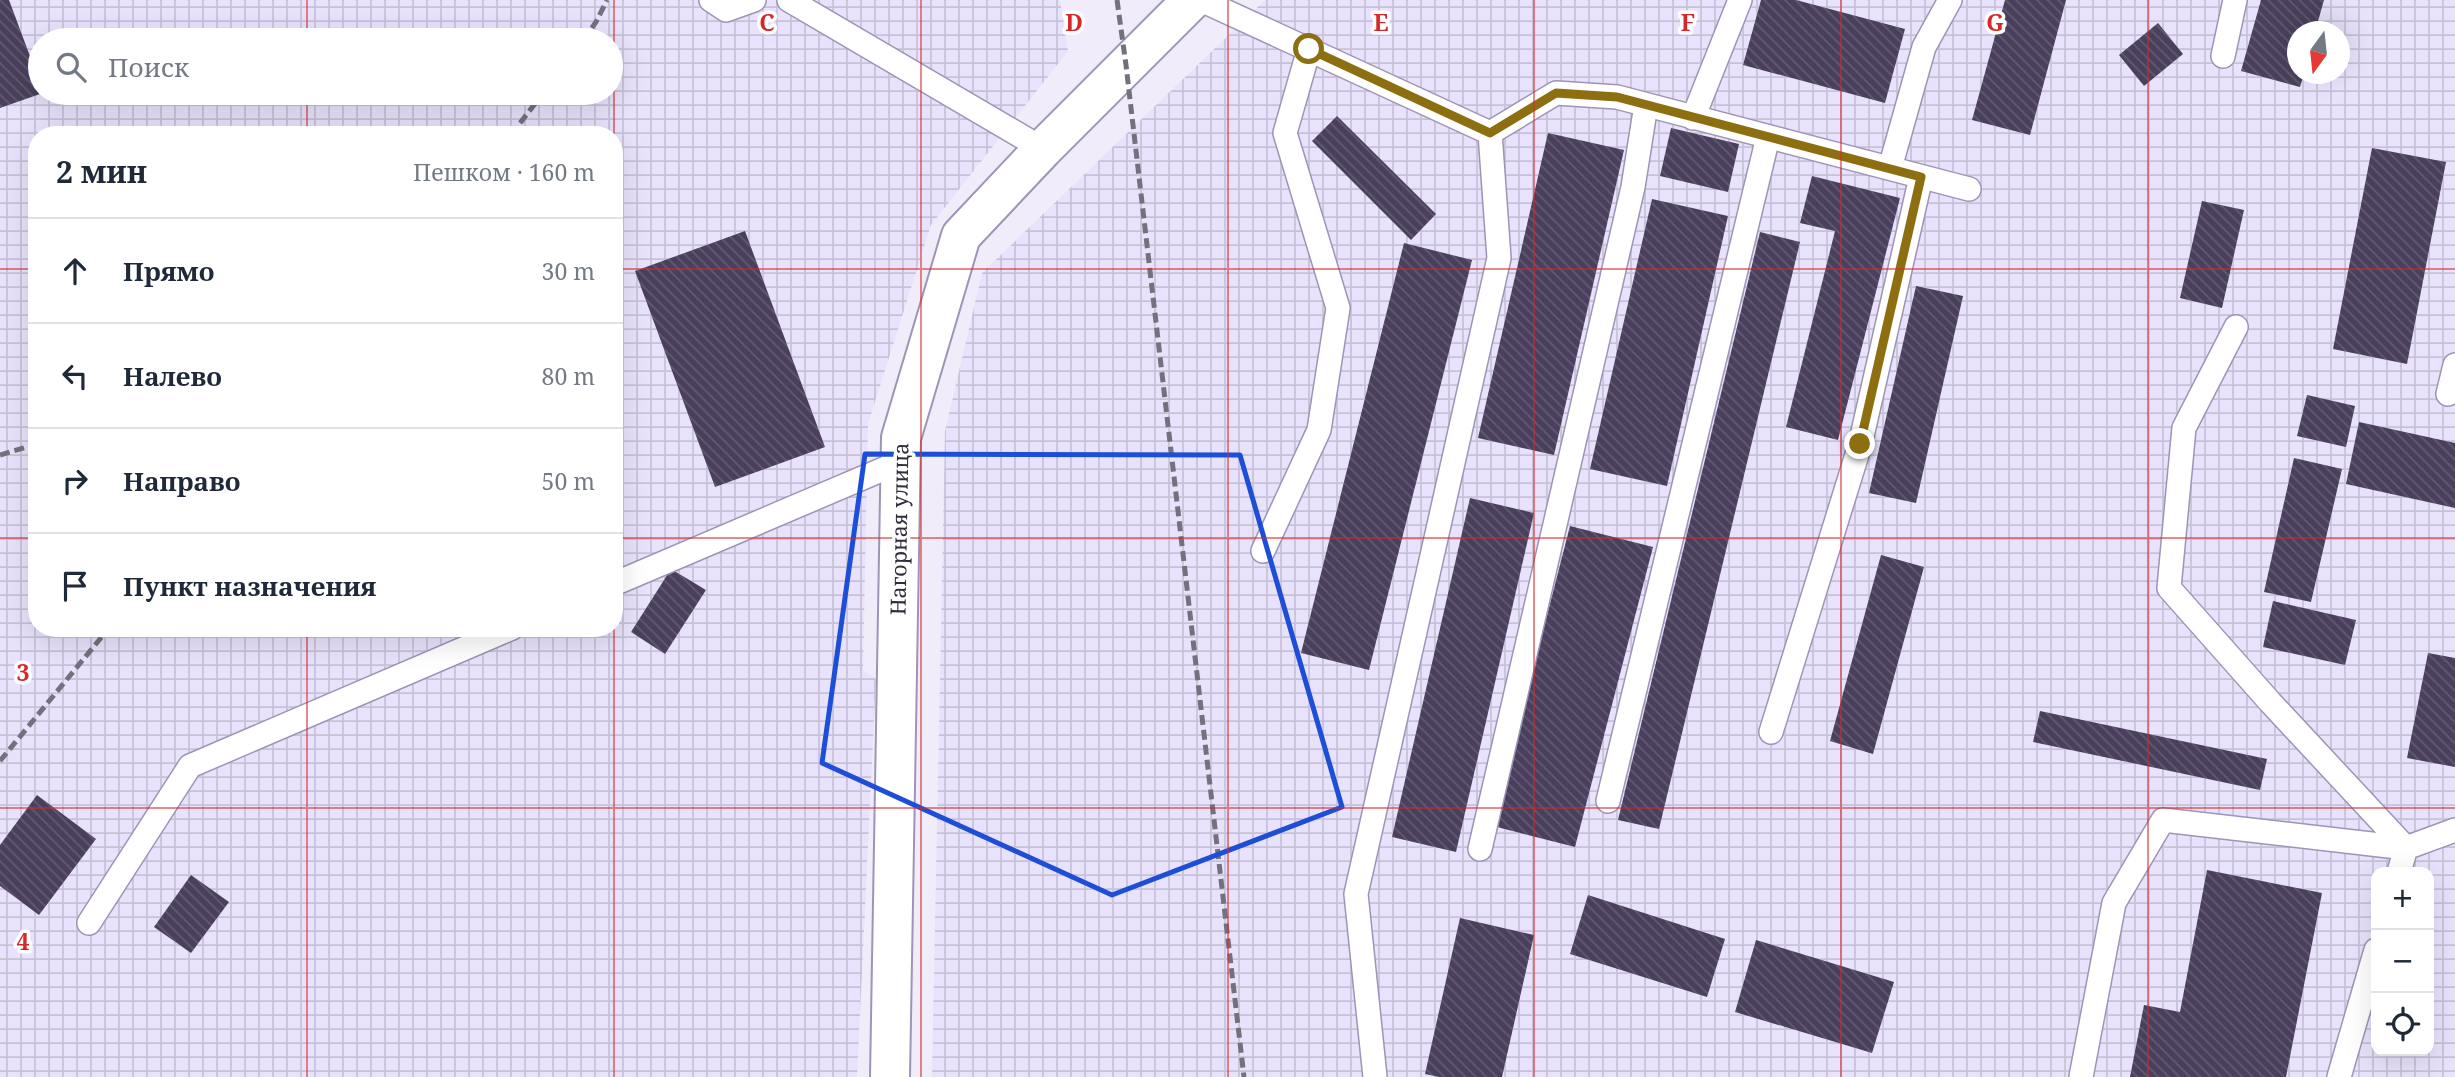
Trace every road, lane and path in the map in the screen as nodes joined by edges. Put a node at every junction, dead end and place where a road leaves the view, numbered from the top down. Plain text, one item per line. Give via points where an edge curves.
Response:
1 (710, 0) edge
2 (754, 0) edge
3 (789, 0) edge
4 (1192, 0) edge
5 (1201, 0) edge
6 (1740, 0) edge
7 (1950, 0) edge
8 (2235, 0) edge
9 (1309, 49) junction
10 (2223, 56) dead end
11 (1646, 105) junction
12 (1693, 118) junction
13 (1490, 133) junction
14 (1768, 137) junction
15 (1043, 149) junction
16 (1890, 168) junction
17 (1921, 177) junction
18 (1969, 189) dead end
19 (2236, 327) dead end
20 (2455, 365) edge
21 (2448, 394) dead end
22 (900, 461) junction
23 (1263, 551) dead end
24 (623, 580) edge
25 (491, 637) edge
26 (1771, 732) dead end
27 (1608, 801) dead end
28 (2455, 830) edge
29 (2406, 848) junction
30 (1480, 849) dead end
31 (2400, 867) edge
32 (89, 923) dead end
33 (2371, 967) edge
34 (890, 1077) edge
35 (1375, 1077) edge
36 (2081, 1077) edge
37 (2339, 1077) edge

1 - 2 lane via 726,10
3 - 15 lane
4 - 15 street, Нагорная улица
5 - 9 lane
6 - 12 lane
7 - 16 lane via 1924,47
8 - 10 lane
9 - 13 lane
9 - 23 lane via 1284,133 1338,307 1319,430
11 - 12 lane
11 - 13 lane via 1617,97 1556,93
11 - 30 lane via 1633,187
12 - 14 lane
13 - 35 lane via 1499,258 1356,894
14 - 16 lane
14 - 27 lane
15 - 22 street, Нагорная улица via 961,236 901,438
16 - 17 lane
17 - 18 lane
17 - 26 lane via 1860,444
19 - 29 lane via 2184,428 2169,587
20 - 21 lane
22 - 24 lane
22 - 34 street, Нагорная улица
25 - 32 lane via 190,766
28 - 29 lane
29 - 31 lane
29 - 36 lane via 2163,820 2114,903
33 - 37 lane

